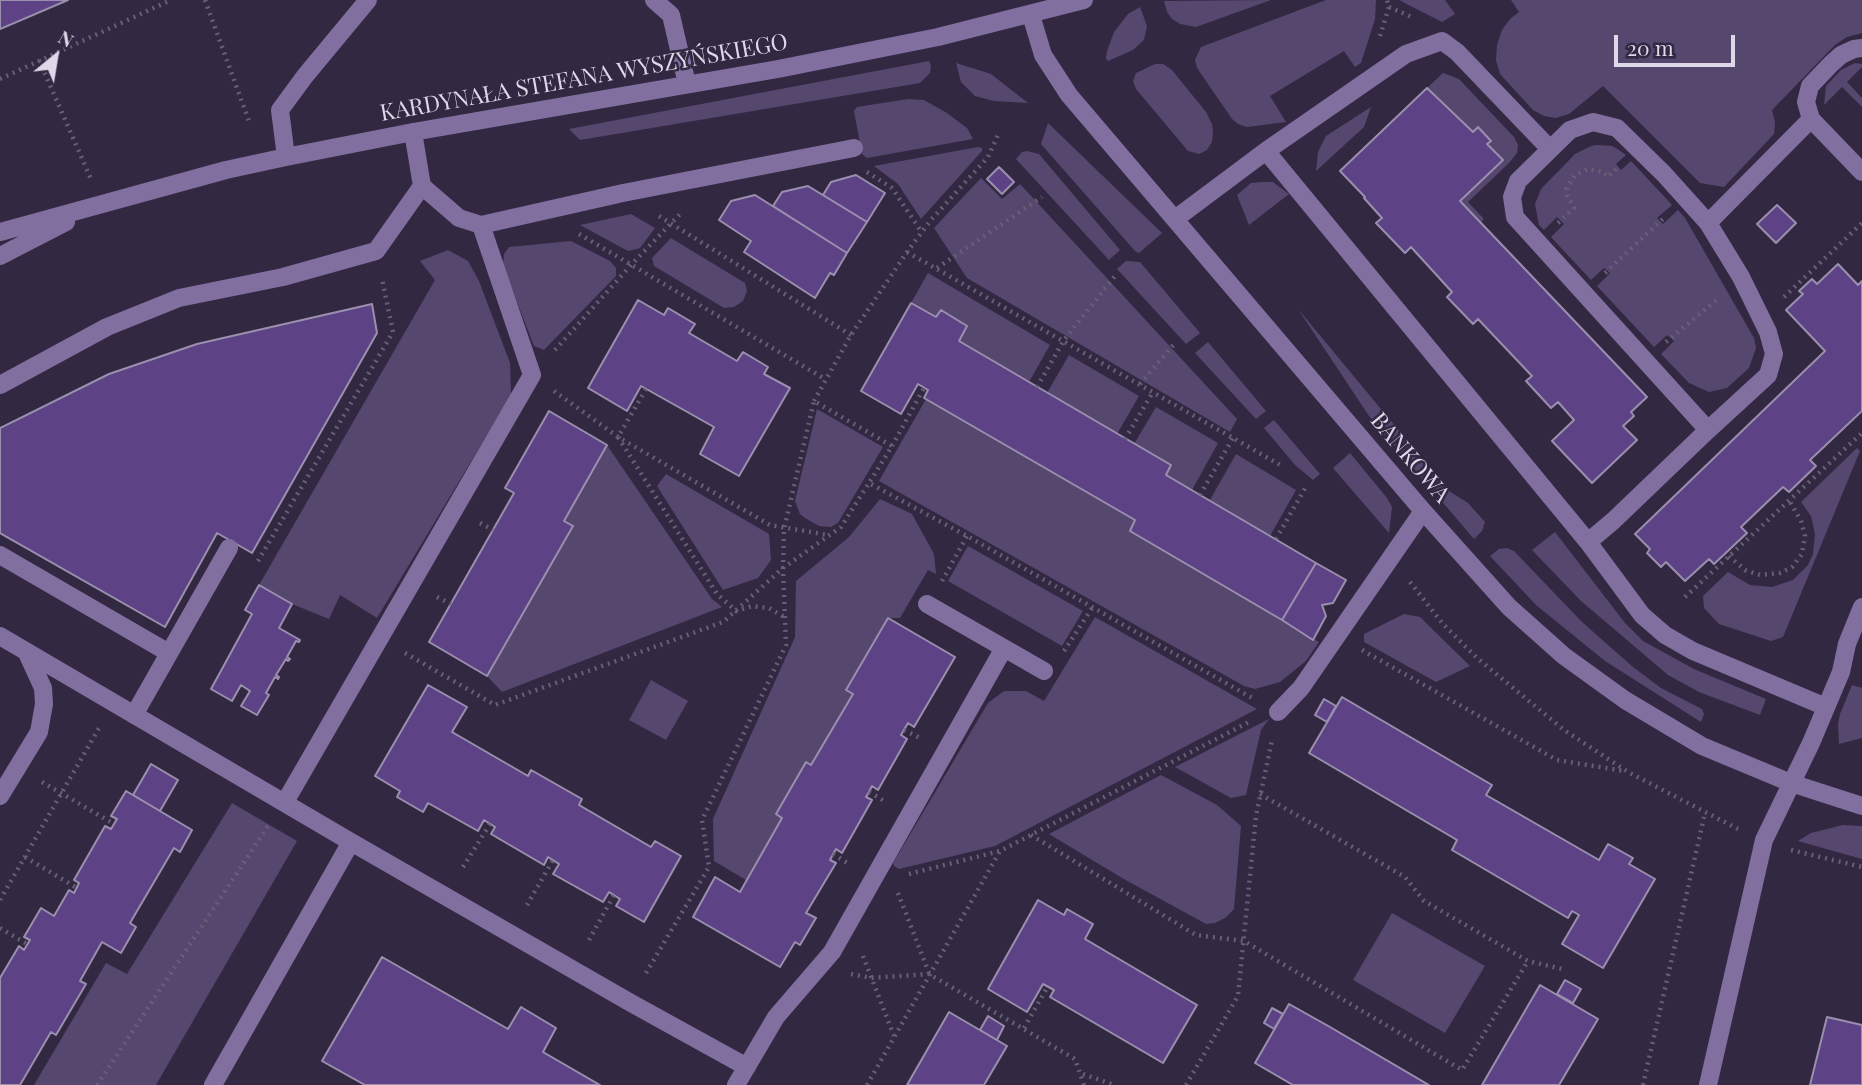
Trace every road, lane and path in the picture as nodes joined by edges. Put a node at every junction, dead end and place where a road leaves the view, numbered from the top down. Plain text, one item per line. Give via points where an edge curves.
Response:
1 (172, 0) edge
2 (205, 0) edge
3 (368, 0) edge
4 (654, 0) edge
5 (1084, 0) edge
6 (1031, 15) junction
7 (1862, 48) edge
8 (39, 60) junction
9 (0, 79) edge
10 (687, 84) junction
11 (1811, 119) junction
12 (253, 132) dead end
13 (413, 132) junction
14 (998, 135) dead end
15 (854, 148) dead end
16 (1549, 149) junction
17 (1639, 149) junction
18 (1266, 151) junction
19 (286, 157) junction
20 (857, 166) dead end
21 (1862, 172) edge
22 (720, 175) junction
23 (91, 179) dead end
24 (422, 186) junction
25 (623, 193) junction
26 (1042, 197) dead end
27 (1686, 197) junction
28 (94, 207) junction
29 (1175, 219) junction
30 (671, 223) junction
31 (1708, 223) junction
32 (1862, 223) edge
33 (481, 225) junction
34 (568, 228) dead end
35 (921, 231) junction
36 (0, 232) edge
37 (1536, 243) junction
38 (376, 251) junction
39 (907, 252) junction
40 (0, 256) edge
41 (632, 264) junction
42 (937, 268) junction
43 (1115, 276) dead end
44 (1741, 277) junction
45 (1583, 293) junction
46 (1762, 318) junction
47 (851, 335) junction
48 (1064, 340) junction
49 (1176, 342) dead end
50 (1646, 362) junction
51 (532, 376) junction
52 (825, 379) junction
53 (1140, 384) junction
54 (0, 385) edge
55 (1037, 387) dead end
56 (924, 388) dead end
57 (646, 389) dead end
58 (1153, 392) junction
59 (814, 401) junction
60 (1707, 430) junction
61 (1862, 433) edge
62 (618, 437) junction
63 (1233, 438) junction
64 (1125, 439) dead end
65 (891, 446) junction
66 (1282, 466) dead end
67 (869, 483) junction
68 (1307, 485) dead end
69 (1200, 495) dead end
70 (1789, 500) junction
71 (1423, 511) junction
72 (784, 529) junction
73 (829, 535) junction
74 (967, 536) junction
75 (1276, 539) dead end
76 (1588, 542) junction
77 (229, 548) dead end
78 (0, 555) edge
79 (1390, 556) junction
80 (1729, 556) junction
81 (256, 565) dead end
82 (783, 568) junction
83 (1685, 597) dead end
84 (932, 606) joint
85 (1862, 607) edge
86 (1092, 608) junction
87 (736, 611) junction
88 (785, 617) junction
89 (0, 636) edge
90 (1338, 636) junction
91 (380, 638) junction
92 (1004, 648) junction
93 (27, 653) junction
94 (169, 653) junction
95 (1037, 667) joint
96 (1826, 707) junction
97 (1278, 712) junction
98 (134, 715) junction
99 (105, 717) dead end
100 (17, 768) junction
101 (1628, 772) junction
102 (1791, 782) junction
103 (61, 793) junction
104 (1260, 794) junction
105 (0, 796) edge
106 (1862, 806) edge
107 (280, 809) junction
108 (1704, 813) junction
109 (114, 824) dead end
110 (490, 824) dead end
111 (1745, 832) dead end
112 (1031, 835) junction
113 (351, 842) junction
114 (1790, 850) dead end
115 (1000, 851) junction
116 (24, 857) junction
117 (553, 860) dead end
118 (463, 867) dead end
119 (1862, 867) edge
120 (873, 878) junction
121 (893, 878) junction
122 (76, 888) dead end
123 (614, 895) dead end
124 (0, 900) edge
125 (527, 905) dead end
126 (849, 921) junction
127 (0, 929) edge
128 (589, 940) dead end
129 (1244, 941) junction
130 (27, 944) dead end
131 (1528, 961) junction
132 (818, 969) junction
133 (1562, 969) dead end
134 (646, 973) dead end
135 (929, 974) junction
136 (872, 978) junction
137 (1048, 986) dead end
138 (1024, 1028) junction
139 (894, 1036) junction
140 (747, 1067) junction
141 (1082, 1074) junction
142 (97, 1085) edge
143 (213, 1085) edge
144 (736, 1085) edge
145 (867, 1085) edge
146 (1084, 1085) edge
147 (1114, 1085) edge
148 (1186, 1085) edge
149 (1643, 1085) edge
150 (1708, 1085) edge

1 - 8 path
2 - 12 path
3 - 19 street via 280,110
4 - 10 street via 671,15
5 - 6 street, KARDYNAŁA STEFANA WYSZYŃSKIEGO
6 - 10 street, KARDYNAŁA STEFANA WYSZYŃSKIEGO via 925,40
6 - 29 street, BANKOWA via 1043,55 1069,95
7 - 11 street via 1842,55 1811,86 1806,102
8 - 9 path
8 - 23 path
10 - 13 street, KARDYNAŁA STEFANA WYSZYŃSKIEGO
11 - 21 street
11 - 31 street
13 - 19 street, KARDYNAŁA STEFANA WYSZYŃSKIEGO
13 - 24 street
14 - 35 path via 988,157
15 - 22 street
16 - 17 street via 1570,130 1593,122 1617,128
16 - 18 street via 1442,41 1405,54
16 - 37 street via 1518,181 1512,197 1515,217
17 - 27 street
17 - 37 path via 1608,177 1588,169 1575,175 1567,195 1574,208
18 - 29 street
18 - 76 street
19 - 28 street, KARDYNAŁA STEFANA WYSZYŃSKIEGO
20 - 35 path via 892,188
22 - 25 street
22 - 30 path
24 - 33 street via 459,218
24 - 38 street
25 - 30 path
25 - 33 street
26 - 42 path
27 - 31 street
27 - 45 path
28 - 36 street, KARDYNAŁA STEFANA WYSZYŃSKIEGO
28 - 40 street, KARDYNAŁA STEFANA WYSZYŃSKIEGO
29 - 71 street, BANKOWA
30 - 41 path
30 - 47 path
31 - 44 street
32 - 46 path
33 - 51 street
34 - 41 path
35 - 39 path
37 - 45 street
38 - 54 street via 284,277 178,298 107,327
38 - 81 path via 393,332
39 - 42 path
39 - 47 path
41 - 51 path
41 - 52 path
42 - 48 path
43 - 48 path
44 - 46 street
44 - 50 path
45 - 50 street
46 - 60 street via 1774,354 1768,375
47 - 52 path
48 - 53 path
48 - 55 path
49 - 53 path
50 - 60 street
51 - 62 path
51 - 91 street
52 - 59 path
53 - 58 path
56 - 65 path
57 - 62 path
58 - 63 path
58 - 64 path
59 - 65 path
59 - 72 path
60 - 76 street
61 - 70 path
62 - 72 path
62 - 87 path via 717,594
63 - 66 path
63 - 69 path
65 - 67 path
67 - 73 path via 841,527
67 - 74 path
68 - 75 path
70 - 80 path
70 - 80 path via 1805,536 1802,554 1792,567 1760,575 1745,570
71 - 79 street
71 - 102 street, BANKOWA via 1509,607 1564,656 1625,700 1702,746
72 - 73 path
72 - 82 path
73 - 82 path
74 - 84 path
74 - 86 path
76 - 96 street via 1642,615 1665,635
77 - 94 street
78 - 94 street
79 - 90 street
79 - 101 path via 1443,624 1477,658 1564,730
80 - 83 path
82 - 87 path
82 - 88 path
84 - 92 street
85 - 96 street
86 - 95 path via 1067,650
86 - 97 path
87 - 88 path via 752,606 769,608
87 - 91 path via 723,622 495,705
88 - 134 path via 786,645 702,820 709,867
89 - 93 street
90 - 97 street
90 - 101 path via 1557,760
91 - 107 street
92 - 95 street
92 - 120 street
93 - 98 street
93 - 100 street via 43,688 44,704 38,732
94 - 98 street
96 - 102 street
97 - 104 path
97 - 112 path via 1260,716
98 - 107 street
99 - 103 path
100 - 103 path
100 - 105 street
101 - 108 path
102 - 106 street, BANKOWA
102 - 150 street via 1764,840
103 - 109 path
103 - 116 path
104 - 129 path
104 - 131 path via 1405,877 1424,901
107 - 113 street
107 - 142 path
108 - 111 path
108 - 149 path
110 - 118 path
112 - 115 path
112 - 129 path via 1196,935
113 - 140 street
113 - 143 street
114 - 119 path
115 - 121 path
115 - 135 path
116 - 122 path
116 - 124 path
117 - 125 path
120 - 121 path
120 - 126 street
121 - 135 path
123 - 128 path
126 - 132 street
126 - 136 path
127 - 130 path
129 - 131 path via 1462,1070
129 - 148 path via 1238,996
131 - 133 path
132 - 136 path
132 - 140 street via 776,1017
135 - 136 path
135 - 138 path
135 - 139 path
136 - 139 path
137 - 138 path
138 - 141 path via 1075,1059
139 - 145 path
140 - 144 street
141 - 146 path
141 - 147 path

